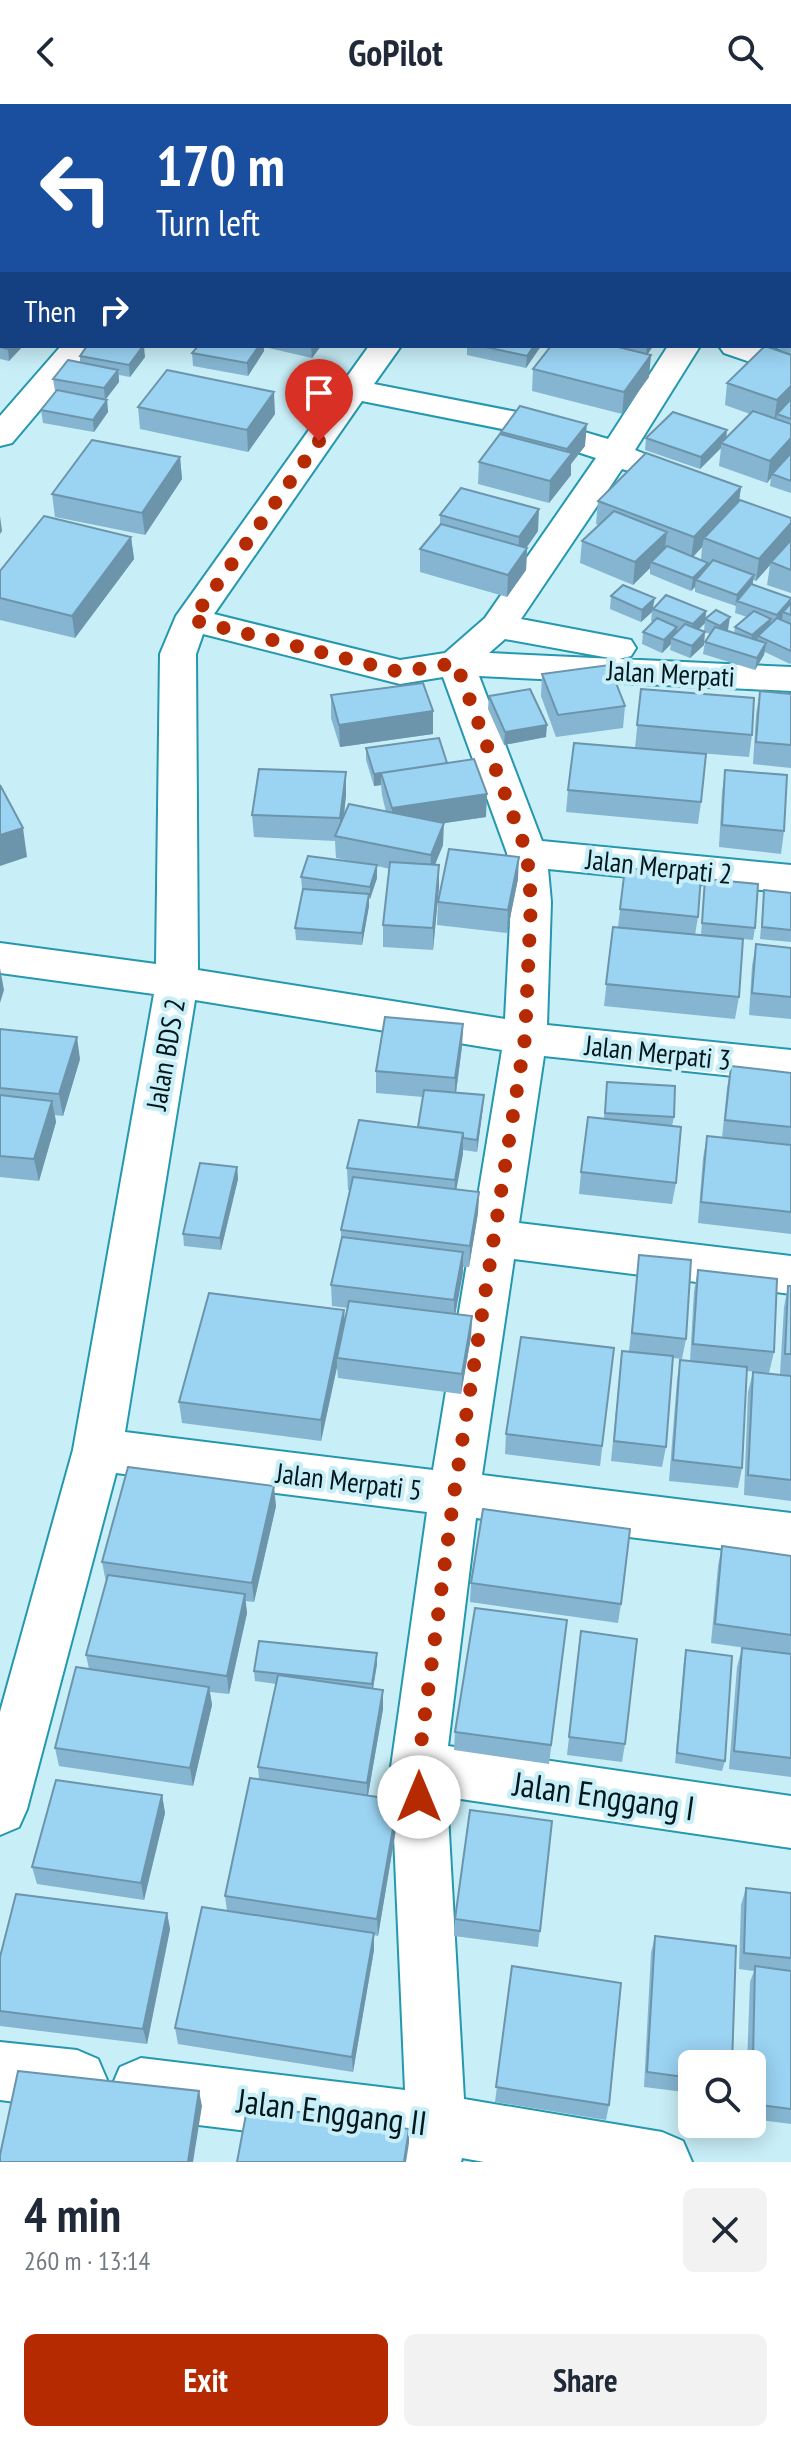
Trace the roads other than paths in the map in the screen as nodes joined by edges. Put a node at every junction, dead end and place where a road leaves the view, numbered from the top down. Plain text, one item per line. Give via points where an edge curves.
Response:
1 (76, 348) edge
2 (384, 348) edge
3 (683, 348) edge
4 (741, 348) edge
5 (791, 366) edge
6 (355, 390) junction
7 (0, 436) edge
8 (615, 455) junction
9 (674, 477) edge
10 (192, 620) junction
11 (498, 626) junction
12 (456, 663) junction
13 (791, 679) edge
14 (527, 853) junction
15 (791, 879) edge
16 (0, 958) edge
17 (177, 982) junction
18 (525, 1038) junction
19 (791, 1066) edge
20 (493, 1238) junction
21 (791, 1275) edge
22 (98, 1450) junction
23 (454, 1494) junction
24 (791, 1535) edge
25 (418, 1767) junction
26 (0, 1809) edge
27 (791, 1822) edge
28 (0, 2071) edge
29 (434, 2143) edge
30 (662, 2162) edge

1 - 7 street
2 - 6 street, Jalan BDS 2
3 - 8 street
4 - 5 street
6 - 8 street via 517,422
6 - 10 street, Jalan BDS 2
8 - 9 street
8 - 11 street
10 - 12 street, Jalan Merpati via 400,672
10 - 17 street, Jalan BDS 2 via 178,654
11 - 12 street
11 - 13 street
12 - 13 street, Jalan Merpati
12 - 14 street
14 - 15 street, Jalan Merpati 2
14 - 18 street via 531,902
16 - 17 street, Jalan Merpati 3
17 - 18 street, Jalan Merpati 3
17 - 22 street, Jalan BDS 2
18 - 19 street, Jalan Merpati 3
18 - 20 street
20 - 21 street
20 - 23 street
22 - 23 street, Jalan Merpati 5
22 - 26 street, Jalan BDS 2
23 - 24 street, Jalan Merpati 5
23 - 25 street
25 - 27 street, Jalan Enggang I
25 - 29 street
28 - 29 street, Jalan Enggang II
29 - 30 street, Jalan Enggang II

